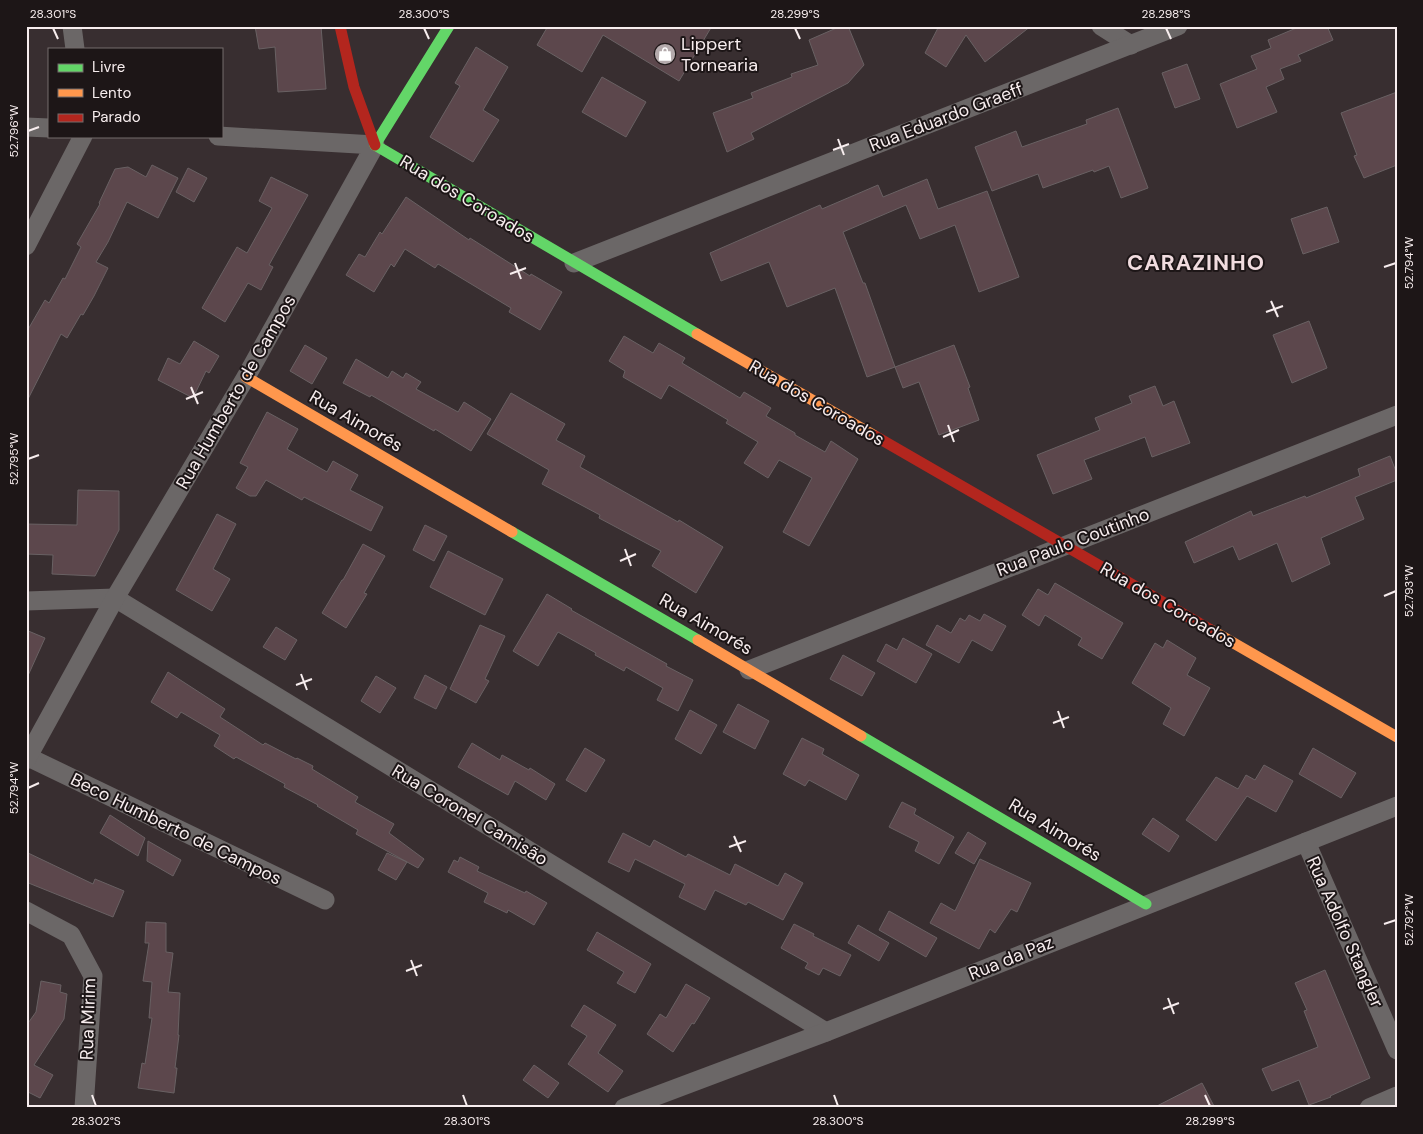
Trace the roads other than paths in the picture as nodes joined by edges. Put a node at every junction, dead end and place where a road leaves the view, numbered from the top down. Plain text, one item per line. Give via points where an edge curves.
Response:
1 (72, 26) edge
2 (340, 26) edge
3 (449, 26) edge
4 (1101, 26) edge
5 (1178, 26) edge
6 (1131, 44) junction
7 (76, 48) edge
8 (26, 127) edge
9 (48, 128) edge
10 (222, 136) edge
11 (82, 138) edge
12 (375, 145) junction
13 (26, 246) edge
14 (574, 262) junction
15 (246, 377) junction
16 (1397, 415) edge
17 (1064, 546) junction
18 (115, 598) junction
19 (26, 601) edge
20 (749, 670) junction
21 (1397, 737) edge
22 (27, 759) edge
23 (1397, 806) edge
24 (1306, 842) junction
25 (325, 900) dead end
26 (1146, 904) junction
27 (26, 911) edge
28 (826, 1032) junction
29 (1397, 1050) edge
30 (1397, 1096) edge
31 (84, 1108) edge
32 (624, 1108) edge
33 (1369, 1108) edge

1 - 7 street
2 - 12 street via 349,72
3 - 12 street, Rua Humberto de Campos
4 - 6 street
5 - 6 street, Rua Eduardo Graeff
6 - 14 street, Rua Eduardo Graeff
8 - 9 street
10 - 12 street, Rua dos Coroados
11 - 13 street
12 - 14 street, Rua dos Coroados
12 - 15 street, Rua Humberto de Campos
14 - 17 street, Rua dos Coroados
15 - 18 street, Rua Humberto de Campos
15 - 20 street, Rua Aimorés
16 - 17 street, Rua Paulo Coutinho
17 - 20 street, Rua Paulo Coutinho
17 - 21 street, Rua dos Coroados
18 - 19 street
18 - 22 street, Rua Humberto de Campos
18 - 28 street, Rua Coronel Camisão
20 - 26 street, Rua Aimorés
22 - 25 street, Beco Humberto de Campos
23 - 24 street, Rua da Paz
24 - 26 street, Rua da Paz
24 - 29 street, Rua Adolfo Stangler
26 - 28 street, Rua da Paz
27 - 31 street, Rua Mirim via 71,935 93,976
28 - 32 street, Rua da Paz
30 - 33 street

